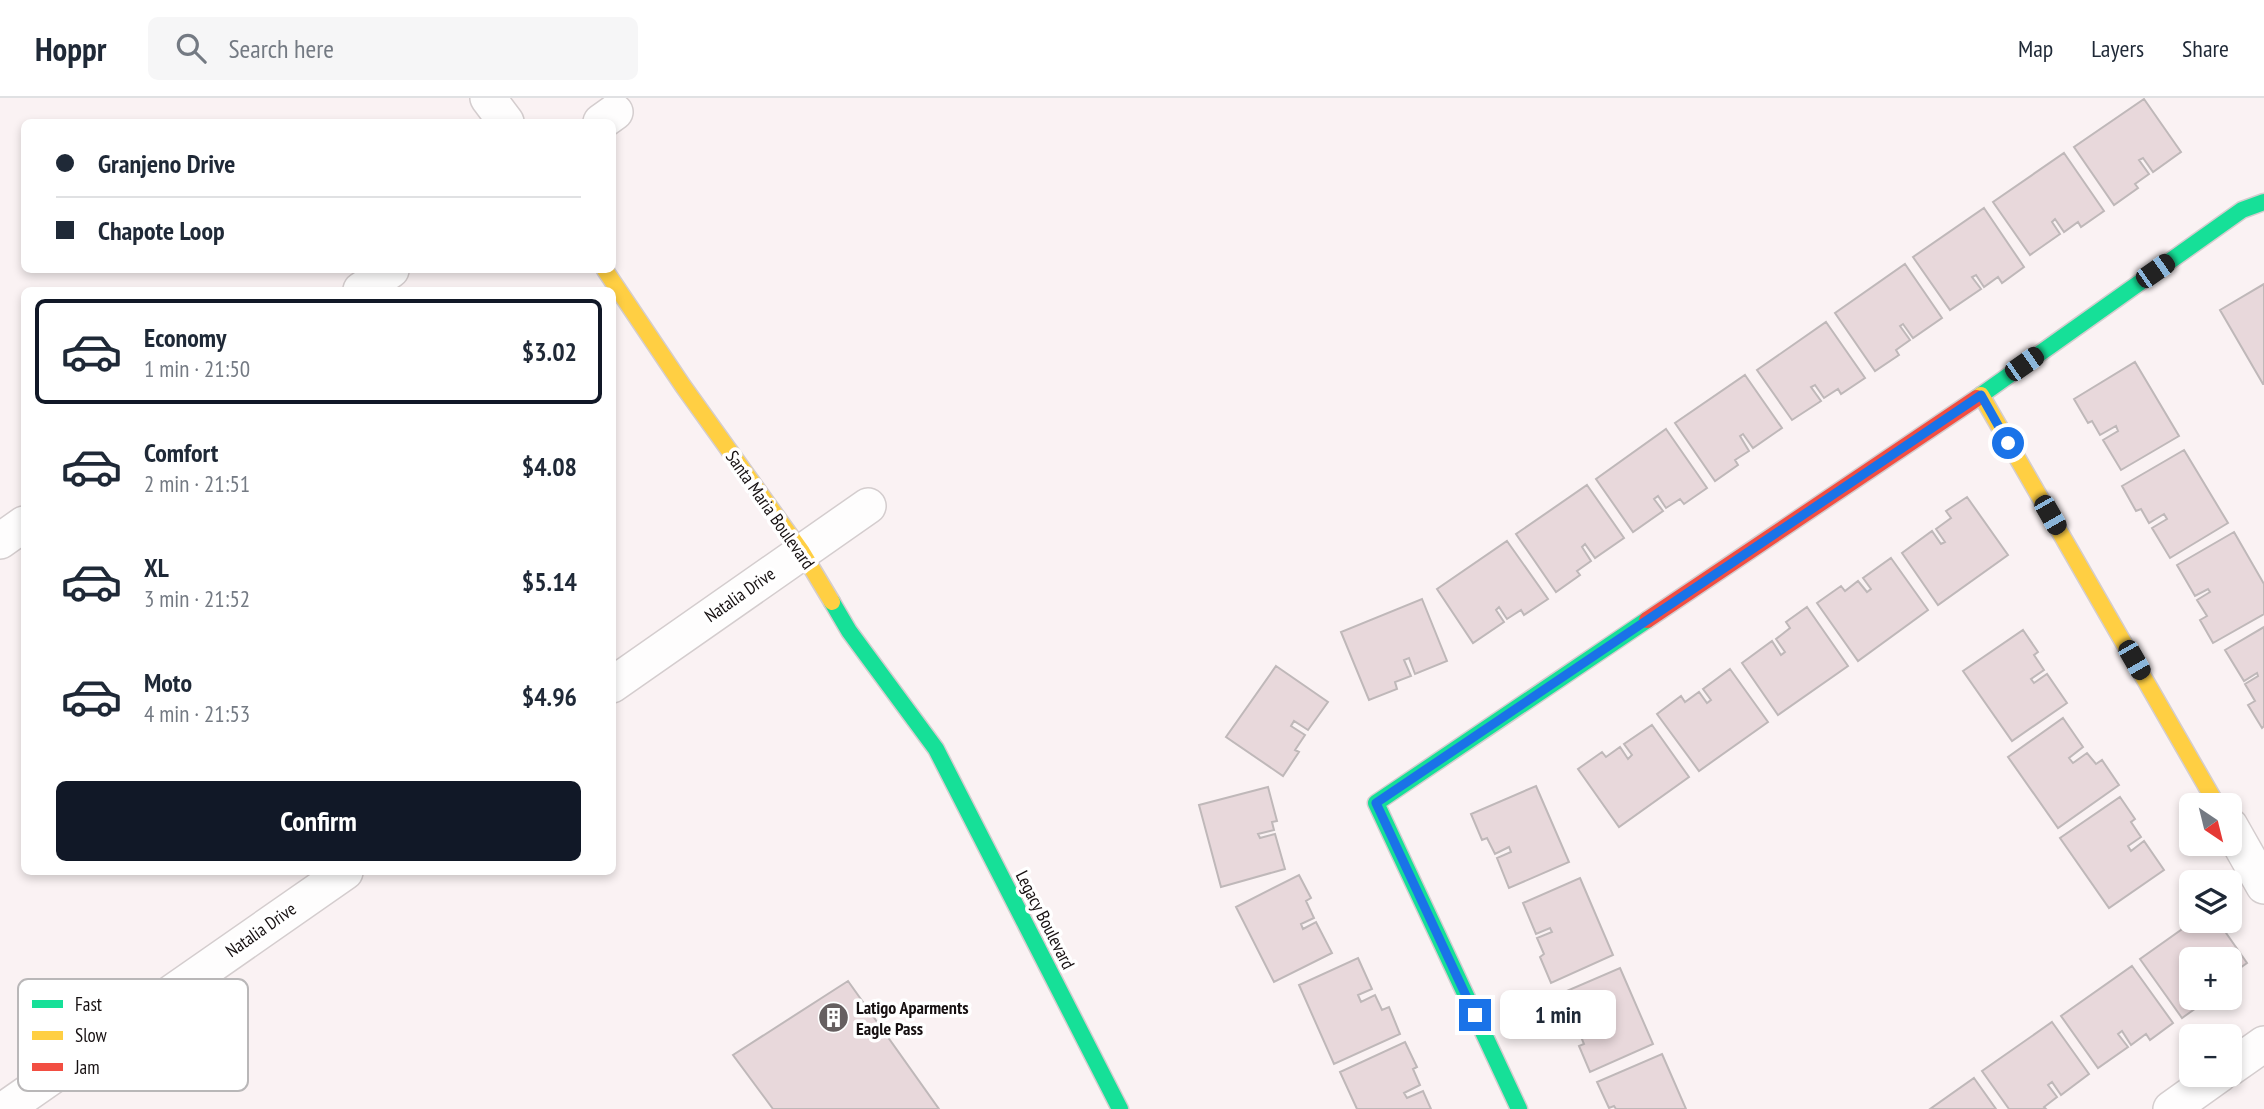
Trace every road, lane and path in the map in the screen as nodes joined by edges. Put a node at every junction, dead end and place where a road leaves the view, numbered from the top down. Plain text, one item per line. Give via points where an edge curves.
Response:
1 (488, 98) edge
2 (504, 119) edge
3 (2264, 202) edge
4 (386, 273) edge
5 (607, 273) edge
6 (365, 287) edge
7 (1981, 395) junction
8 (868, 506) dead end
9 (21, 526) edge
10 (0, 541) edge
11 (802, 552) junction
12 (616, 682) edge
13 (936, 749) joint
14 (2210, 793) edge
15 (2242, 847) edge
16 (341, 875) edge
17 (2264, 886) edge
18 (191, 979) edge
19 (2264, 1044) edge
20 (2242, 1060) edge
21 (2202, 1087) edge
22 (31, 1091) edge
23 (5, 1109) edge
24 (1120, 1109) edge
25 (1519, 1109) edge
26 (2171, 1109) edge

1 - 2 street
3 - 7 street via 2242,210
4 - 6 street
5 - 11 street, Santa Maria Boulevard
7 - 14 street
7 - 25 street via 1376,803
8 - 11 street, Natalia Drive
9 - 10 street
11 - 12 street, Natalia Drive
11 - 13 street, Santa Maria Boulevard via 849,631
13 - 24 street, Legacy Boulevard
15 - 17 street
16 - 18 street, Natalia Drive
19 - 20 street
21 - 26 street
22 - 23 street, Natalia Drive

